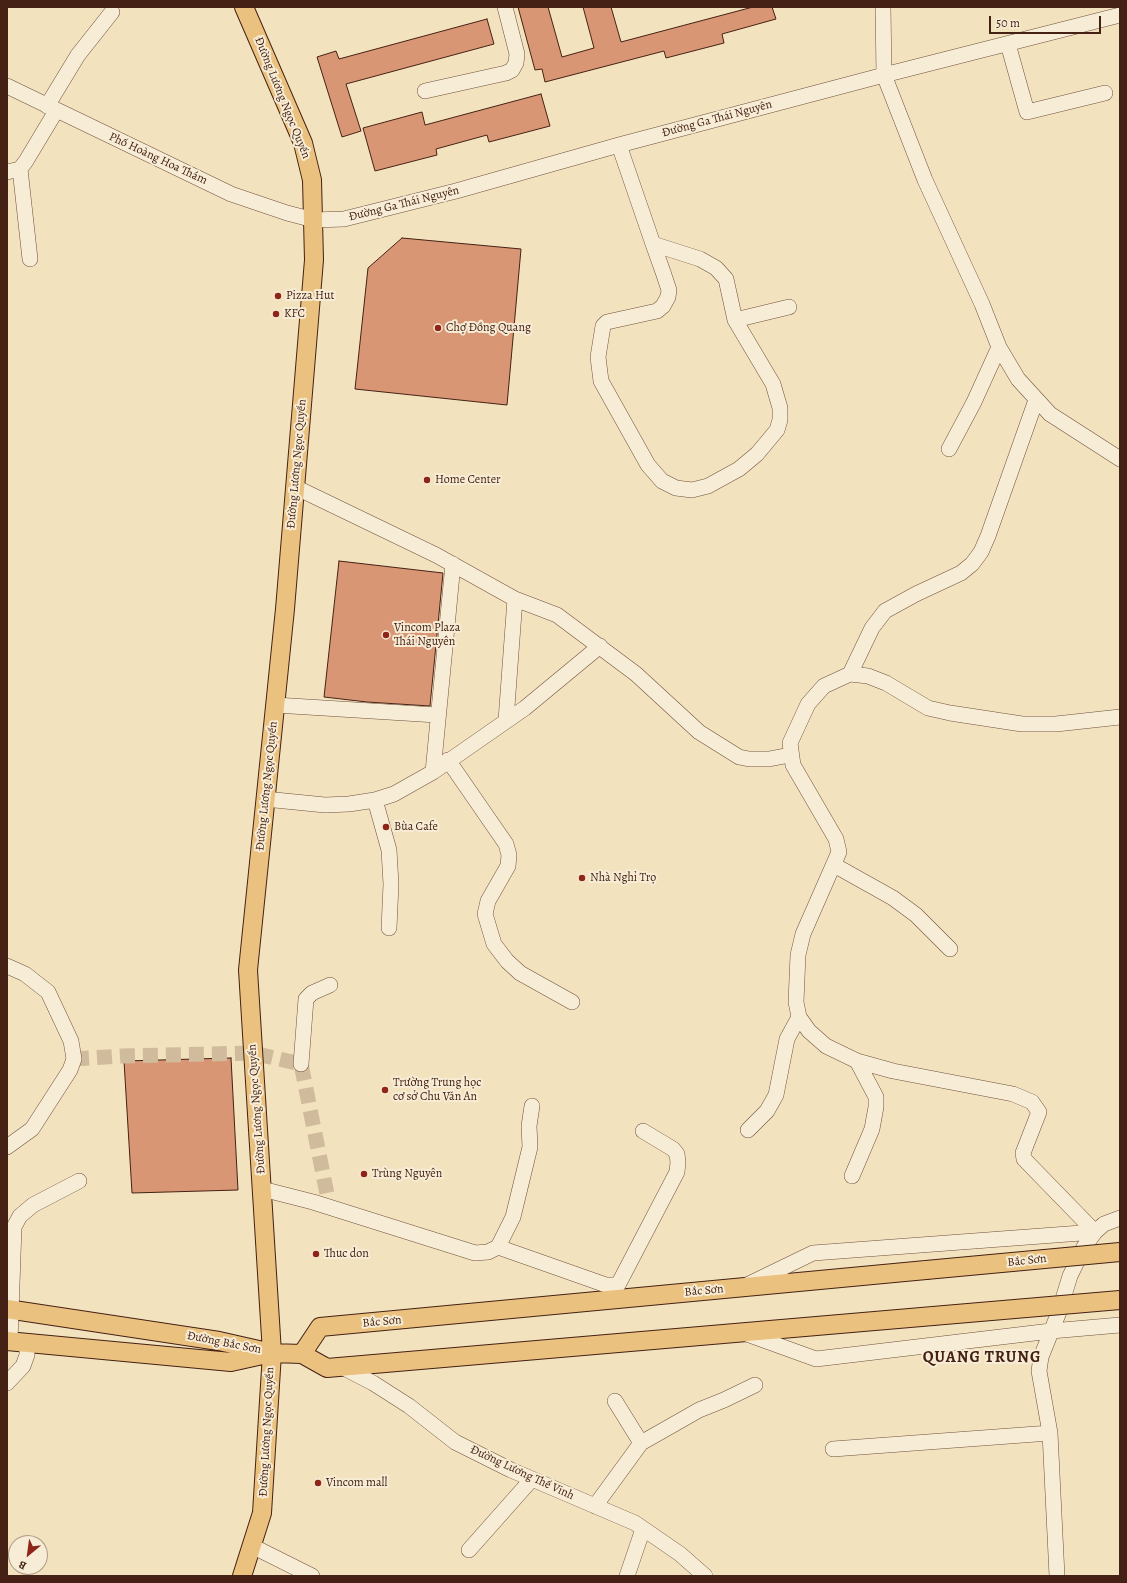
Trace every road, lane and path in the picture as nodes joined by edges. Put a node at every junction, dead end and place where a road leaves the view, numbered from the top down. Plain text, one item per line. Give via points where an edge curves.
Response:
1 (244, 7) edge
2 (505, 7) edge
3 (883, 7) edge
4 (112, 12) dead end
5 (1120, 16) edge
6 (1008, 44) junction
7 (884, 75) junction
8 (7, 86) edge
9 (425, 91) dead end
10 (1105, 93) dead end
11 (52, 109) junction
12 (620, 145) junction
13 (13, 171) edge
14 (314, 220) junction
15 (653, 244) junction
16 (30, 259) dead end
17 (789, 307) dead end
18 (735, 320) junction
19 (999, 347) junction
20 (1036, 400) junction
21 (949, 449) dead end
22 (1120, 460) edge
23 (295, 487) junction
24 (453, 564) junction
25 (515, 600) junction
26 (600, 646) junction
27 (850, 674) junction
28 (275, 705) junction
29 (437, 715) junction
30 (1120, 717) edge
31 (506, 720) junction
32 (790, 755) junction
33 (448, 760) junction
34 (433, 772) junction
35 (265, 799) junction
36 (375, 800) junction
37 (834, 866) junction
38 (389, 928) dead end
39 (950, 949) dead end
40 (7, 966) edge
41 (330, 985) dead end
42 (572, 1002) dead end
43 (799, 1017) junction
44 (857, 1061) junction
45 (301, 1064) dead end
46 (532, 1106) dead end
47 (748, 1130) dead end
48 (643, 1131) dead end
49 (7, 1147) edge
50 (852, 1176) dead end
51 (79, 1181) dead end
52 (262, 1189) junction
53 (1120, 1218) edge
54 (1095, 1232) junction
55 (498, 1248) junction
56 (1120, 1252) edge
57 (742, 1288) junction
58 (1120, 1300) edge
59 (9, 1310) edge
60 (1120, 1325) edge
61 (1051, 1331) junction
62 (743, 1333) junction
63 (15, 1341) edge
64 (272, 1353) junction
65 (302, 1354) junction
66 (342, 1367) junction
67 (7, 1383) edge
68 (755, 1384) dead end
69 (615, 1401) dead end
70 (1050, 1433) junction
71 (641, 1443) junction
72 (833, 1449) dead end
73 (532, 1479) junction
74 (595, 1506) junction
75 (643, 1528) junction
76 (252, 1546) junction
77 (469, 1550) dead end
78 (242, 1576) edge
79 (312, 1576) edge
80 (627, 1576) edge
81 (705, 1576) edge
82 (1057, 1576) edge

1 - 14 main road, Đường Lương Ngọc Quyến via 303,144 311,175
2 - 9 street via 517,54 512,70
3 - 7 street
4 - 11 street via 78,55
5 - 6 street, Đường Ga Thái Nguyên
6 - 7 street, Đường Ga Thái Nguyên
6 - 10 street via 1027,112
7 - 12 street, Đường Ga Thái Nguyên
7 - 19 street via 924,180 982,304
8 - 11 street, Phố Hoàng Hoa Thám
11 - 13 street via 26,161
11 - 14 street, Phố Hoàng Hoa Thám via 231,194
12 - 14 street, Đường Ga Thái Nguyên via 367,214 344,219
12 - 15 street
13 - 16 street
14 - 23 main road, Đường Lương Ngọc Quyến via 314,260
15 - 18 street via 700,259 716,268 726,279
15 - 18 street via 668,297 657,311 607,322 600,332 598,357 601,381 648,466 662,482 676,488 692,490 708,486 739,469 757,454 777,430 780,408 773,384
17 - 18 street
19 - 20 street via 1018,379
19 - 21 street
20 - 22 street via 1072,430
20 - 27 street via 981,552 961,573 885,611 872,628
23 - 24 street
23 - 28 main road, Đường Lương Ngọc Quyến
24 - 25 street
24 - 29 street
25 - 26 street via 557,615
25 - 31 street
26 - 31 street via 525,708
26 - 32 street via 636,674 699,732 738,757 769,759
27 - 30 street via 868,676 928,708 950,713 1022,724 1056,724
27 - 32 street via 824,686 808,704 790,743
28 - 29 street
28 - 35 main road, Đường Lương Ngọc Quyến
29 - 34 street
31 - 33 street
32 - 37 street via 801,781 839,847
33 - 34 street
33 - 42 street via 506,844 509,855 508,866 488,901 485,914 494,944 520,974
34 - 36 street via 394,794
35 - 36 street via 326,805
35 - 52 main road, Đường Lương Ngọc Quyến via 248,970
36 - 38 street via 389,850
37 - 39 street via 893,898 916,915
37 - 43 street via 803,934 798,955 796,1002
40 - 49 street via 25,974 48,992 71,1041 74,1059 70,1070 32,1129
41 - 45 street via 312,993 306,999
43 - 44 street via 809,1031 826,1046
43 - 47 street via 787,1039 776,1095 767,1112
44 - 50 street via 876,1097 876,1107 872,1129
44 - 54 street via 893,1071 1013,1094 1032,1102 1039,1112 1023,1153 1024,1159
46 - 55 street via 529,1126 530,1147 513,1216
48 - 55 street via 673,1149 677,1154 677,1172 618,1285 606,1285
51 - 59 street via 33,1205 20,1216 14,1227
52 - 55 street via 313,1202 475,1253
52 - 64 main road, Đường Lương Ngọc Quyến
53 - 54 street via 1104,1224
54 - 57 street via 813,1253
54 - 61 street via 1084,1247 1070,1276
56 - 57 main road, Bắc Sơn, bridge
57 - 65 main road, Bắc Sơn via 320,1327
58 - 62 main road, bridge
59 - 63 street
59 - 64 main road, Đường Bắc Sơn via 219,1341
60 - 61 street
61 - 62 street via 816,1359
61 - 70 street via 1041,1357 1039,1371
62 - 66 main road
63 - 64 main road, Đường Bắc Sơn via 231,1362
63 - 67 street via 27,1355 23,1366
64 - 65 main road
64 - 76 main road, Đường Lương Ngọc Quyến via 262,1513
65 - 66 main road via 327,1368
66 - 73 street, Đường Lương Thế Vinh via 410,1406 454,1442
68 - 71 street via 699,1410
69 - 71 street
70 - 72 street
70 - 82 street
71 - 74 street
73 - 74 street, Đường Lương Thế Vinh
73 - 77 street
74 - 75 street, Đường Lương Thế Vinh
75 - 80 street
75 - 81 street, Đường Lương Thế Vinh via 680,1554
76 - 78 main road, Đường Lương Ngọc Quyến
76 - 79 street

